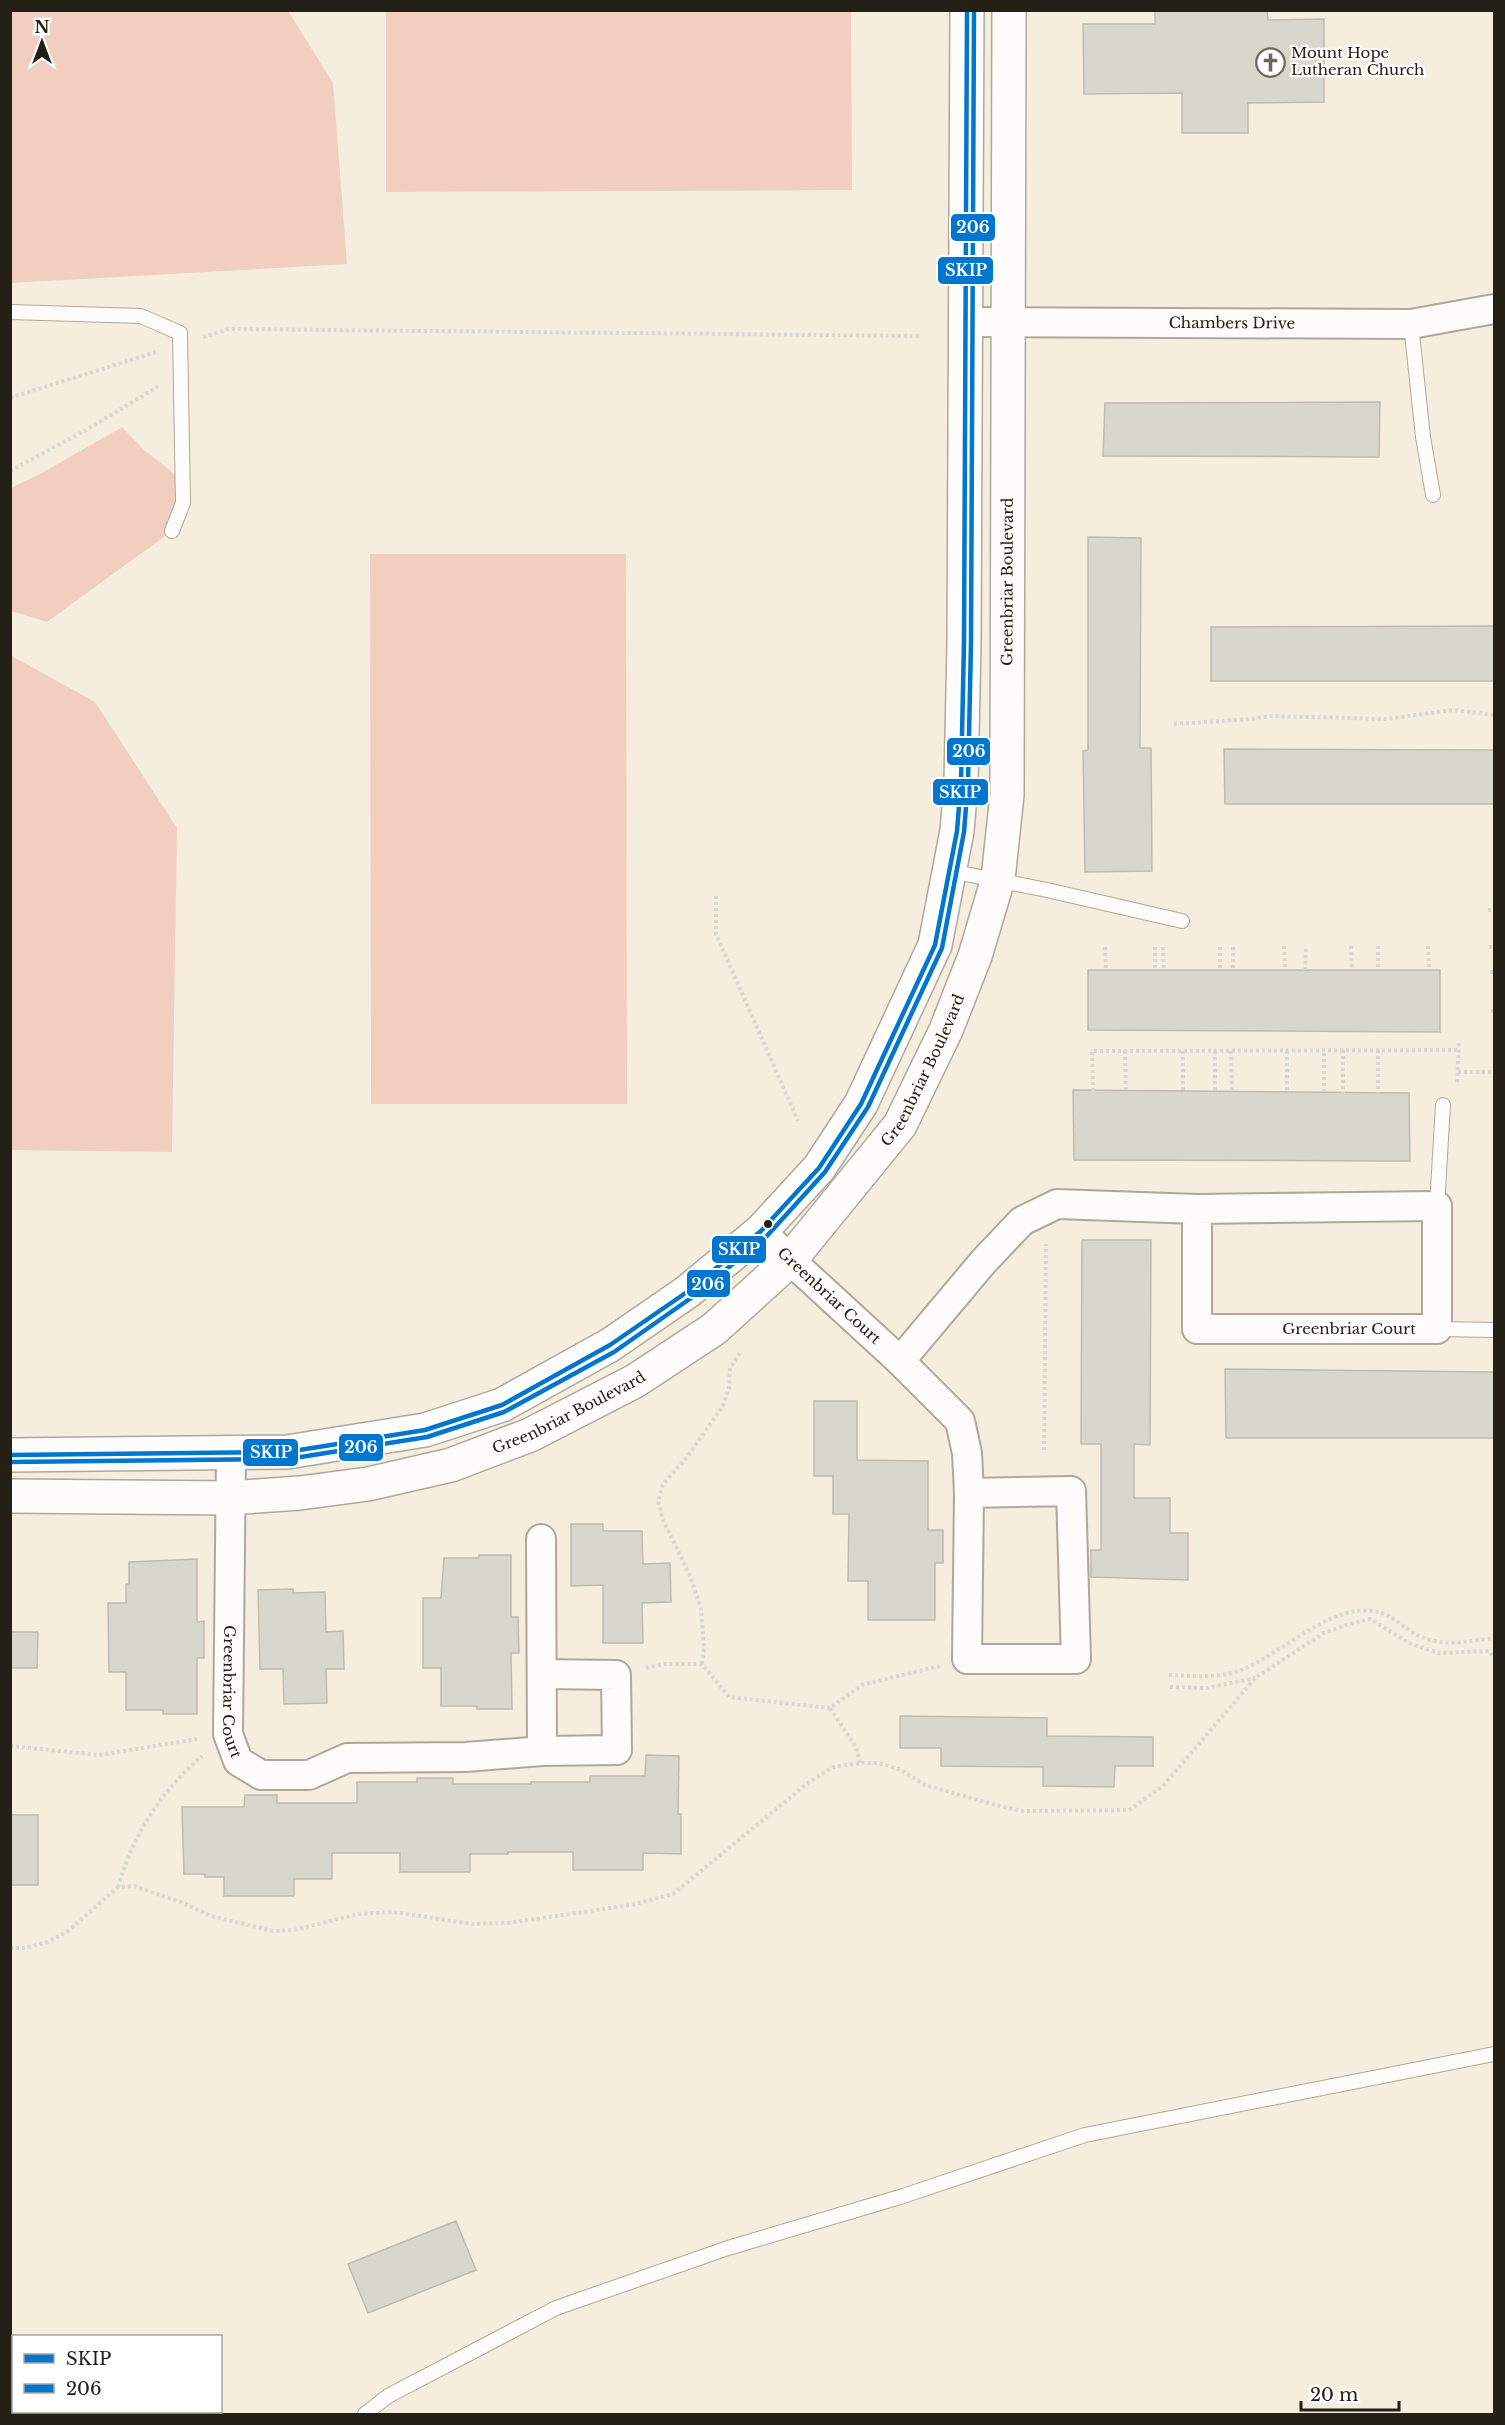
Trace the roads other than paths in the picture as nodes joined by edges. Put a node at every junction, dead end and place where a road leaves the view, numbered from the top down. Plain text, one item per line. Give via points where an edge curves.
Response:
1 (968, 10) edge
2 (1009, 10) edge
3 (1494, 309) edge
4 (10, 312) edge
5 (966, 322) junction
6 (1008, 322) junction
7 (1412, 324) junction
8 (1433, 495) dead end
9 (172, 531) dead end
10 (950, 871) junction
11 (998, 879) junction
12 (1182, 921) dead end
13 (1443, 1105) dead end
14 (1437, 1206) junction
15 (1197, 1209) junction
16 (761, 1231) junction
17 (790, 1260) junction
18 (1437, 1329) junction
19 (1494, 1330) edge
20 (900, 1361) junction
21 (231, 1454) junction
22 (10, 1455) edge
23 (969, 1493) junction
24 (10, 1496) edge
25 (230, 1498) junction
26 (541, 1539) dead end
27 (542, 1674) junction
28 (542, 1751) junction
29 (1494, 2054) edge
30 (365, 2415) edge

1 - 5 street
2 - 6 street, Greenbriar Boulevard
3 - 7 street, Chambers Drive
4 - 9 lane via 141,316 180,333 183,503
5 - 6 street, Chambers Drive
5 - 10 street via 961,770
6 - 7 street, Chambers Drive
6 - 11 street, Greenbriar Boulevard via 1007,783
7 - 8 lane
10 - 11 lane
10 - 16 street via 935,945 861,1104 819,1168
11 - 12 lane
11 - 17 street, Greenbriar Boulevard via 975,956 946,1030 900,1125
13 - 14 lane
14 - 15 street
14 - 18 street, Greenbriar Court
15 - 18 street, Greenbriar Court via 1197,1329
15 - 20 street via 1056,1204 1022,1221
16 - 17 street, Greenbriar Court
16 - 21 street via 687,1292 610,1345 502,1405 425,1430 287,1452
17 - 20 street, Greenbriar Court
17 - 25 street, Greenbriar Boulevard via 714,1329 635,1381 530,1435 451,1465 368,1484
18 - 19 lane
20 - 23 street, Greenbriar Court via 960,1421
21 - 22 street
21 - 25 street, Greenbriar Court
23 - 23 street, Greenbriar Court via 1071,1491 1076,1659 967,1659
24 - 25 street, Greenbriar Boulevard
25 - 28 street, Greenbriar Court via 228,1734 238,1761 261,1774 309,1775 347,1758 466,1757
26 - 27 street
27 - 28 street
27 - 28 street, Greenbriar Court via 616,1675 617,1750
29 - 30 lane via 1085,2134 900,2197 728,2248 556,2308 388,2396

